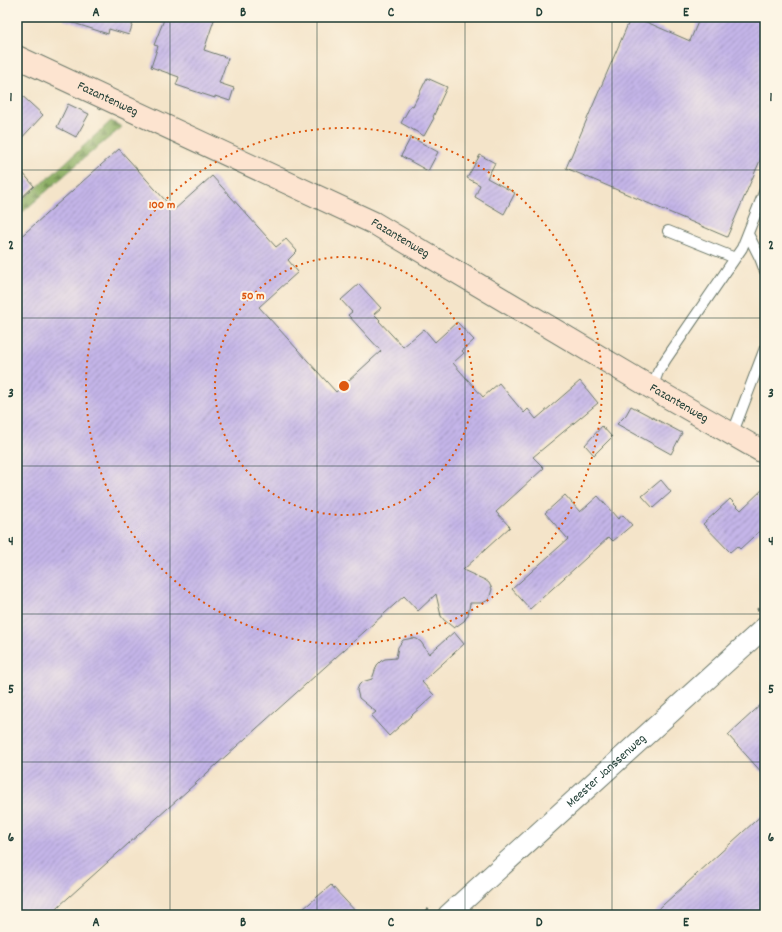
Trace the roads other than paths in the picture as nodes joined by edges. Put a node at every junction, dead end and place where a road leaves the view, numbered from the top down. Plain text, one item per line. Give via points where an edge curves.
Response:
1 (17, 57) edge
2 (765, 190) edge
3 (668, 231) dead end
4 (748, 234) junction
5 (735, 258) junction
6 (765, 271) edge
7 (765, 348) edge
8 (652, 388) junction
9 (732, 435) junction
10 (765, 453) edge
11 (765, 627) edge
12 (448, 915) edge

1 - 8 street, Fazantenweg via 374,223
2 - 4 lane
3 - 5 lane
4 - 5 lane
4 - 6 lane
5 - 8 lane via 666,359
7 - 9 lane
8 - 9 street, Fazantenweg
9 - 10 street, Fazantenweg
11 - 12 street, Meester Janssenweg

